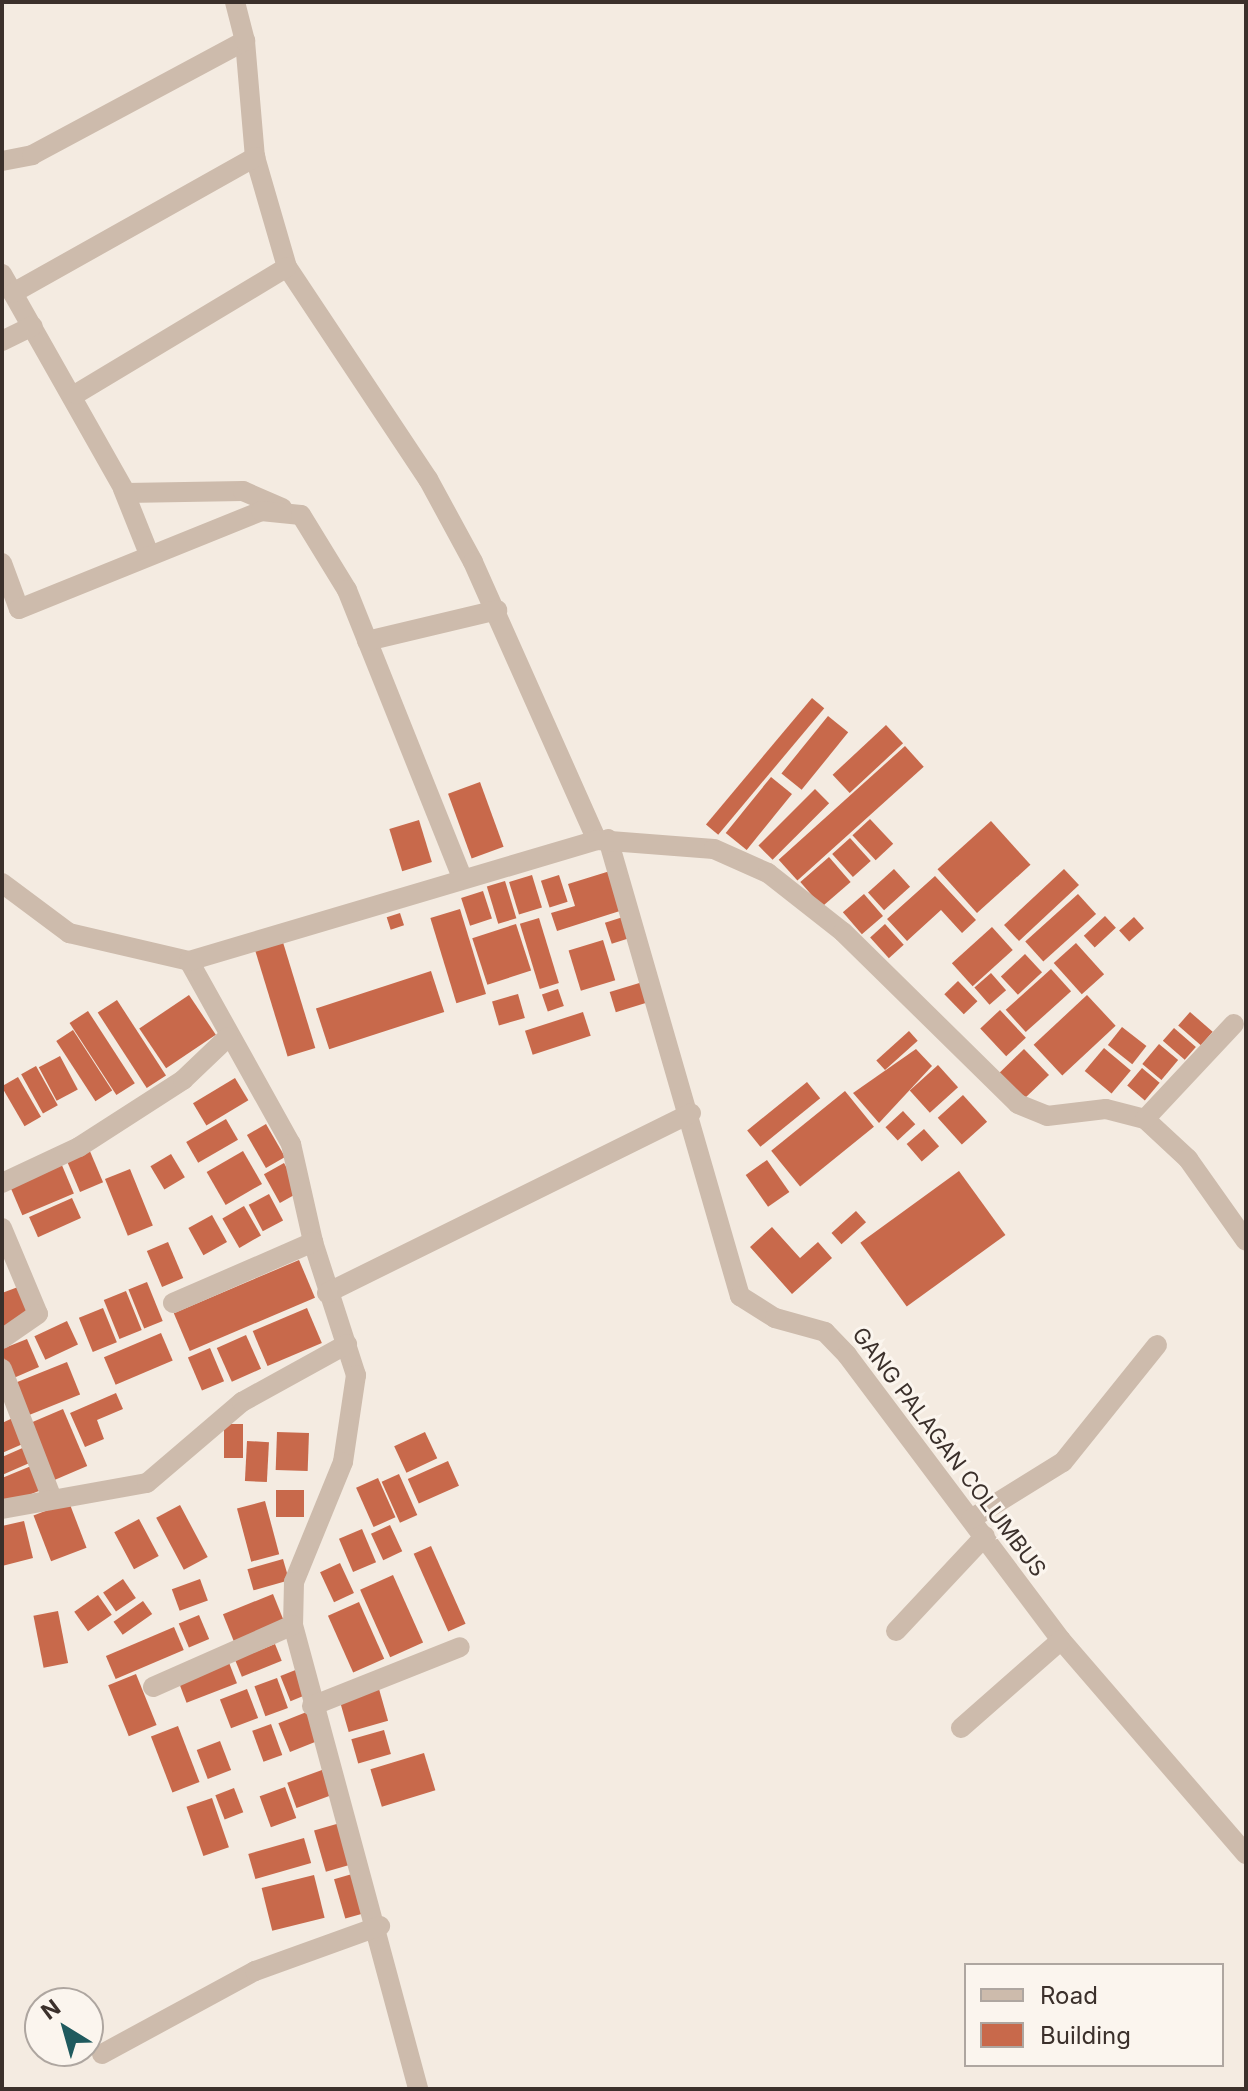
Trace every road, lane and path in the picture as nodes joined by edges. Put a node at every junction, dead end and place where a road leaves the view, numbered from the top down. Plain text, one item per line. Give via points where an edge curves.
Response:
1 (235, 2) edge
2 (245, 41) junction
3 (255, 157) junction
4 (2, 161) edge
5 (287, 267) junction
6 (2, 274) edge
7 (13, 293) junction
8 (33, 326) junction
9 (2, 341) edge
10 (76, 394) junction
11 (123, 489) junction
12 (283, 508) junction
13 (149, 554) junction
14 (2, 563) edge
15 (497, 610) junction
16 (367, 641) junction
17 (603, 840) junction
18 (462, 878) junction
19 (2, 883) edge
20 (189, 961) junction
21 (1234, 1024) dead end
22 (228, 1037) junction
23 (691, 1113) junction
24 (1145, 1119) junction
25 (2, 1183) edge
26 (2, 1228) edge
27 (1246, 1241) edge
28 (313, 1242) junction
29 (327, 1293) junction
30 (173, 1303) dead end
31 (2, 1339) edge
32 (347, 1344) junction
33 (1157, 1345) dead end
34 (2, 1369) edge
35 (51, 1496) junction
36 (2, 1509) edge
37 (971, 1519) junction
38 (985, 1536) junction
39 (293, 1625) junction
40 (896, 1631) dead end
41 (1061, 1640) junction
42 (460, 1647) dead end
43 (153, 1687) dead end
44 (312, 1706) junction
45 (961, 1728) dead end
46 (1246, 1854) edge
47 (380, 1926) junction
48 (104, 2053) edge
49 (418, 2089) edge

1 - 2 street, GANG PALAGAN COLUMBUS
2 - 3 street, GANG PALAGAN COLUMBUS
2 - 4 street via 32,155
3 - 5 street, GANG PALAGAN COLUMBUS
3 - 7 street
5 - 10 street
5 - 15 street, GANG PALAGAN COLUMBUS via 428,479
6 - 7 street
7 - 8 street
8 - 9 street
8 - 10 street
10 - 11 street
11 - 12 street via 243,491
11 - 13 street
12 - 13 street
12 - 16 street via 301,515 329,556
13 - 14 street via 19,609
15 - 16 street
15 - 17 street, GANG PALAGAN COLUMBUS
16 - 18 street
17 - 18 street
17 - 23 street, GANG PALAGAN COLUMBUS
17 - 24 street via 686,842 746,859 843,932 1018,1104 1047,1116 1106,1109
18 - 20 street
19 - 20 street via 69,933
20 - 22 street
21 - 24 street
22 - 25 street via 183,1080 79,1147
22 - 28 street via 291,1144
23 - 29 street
23 - 37 street, GANG PALAGAN COLUMBUS via 740,1296 775,1318 825,1332
24 - 27 street via 1188,1159
26 - 31 street via 38,1314
28 - 29 street
28 - 30 street
29 - 32 street
32 - 35 street via 242,1402 147,1483 112,1493
32 - 39 street via 355,1411 343,1462 294,1582
33 - 37 street via 1063,1462
34 - 35 street
35 - 36 street
37 - 38 street, GANG PALAGAN COLUMBUS
38 - 40 street
38 - 41 street, GANG PALAGAN COLUMBUS
39 - 43 street
39 - 44 street
41 - 45 street
41 - 46 street, GANG PALAGAN COLUMBUS
42 - 44 street
44 - 47 street
47 - 48 street via 255,1971
47 - 49 street

